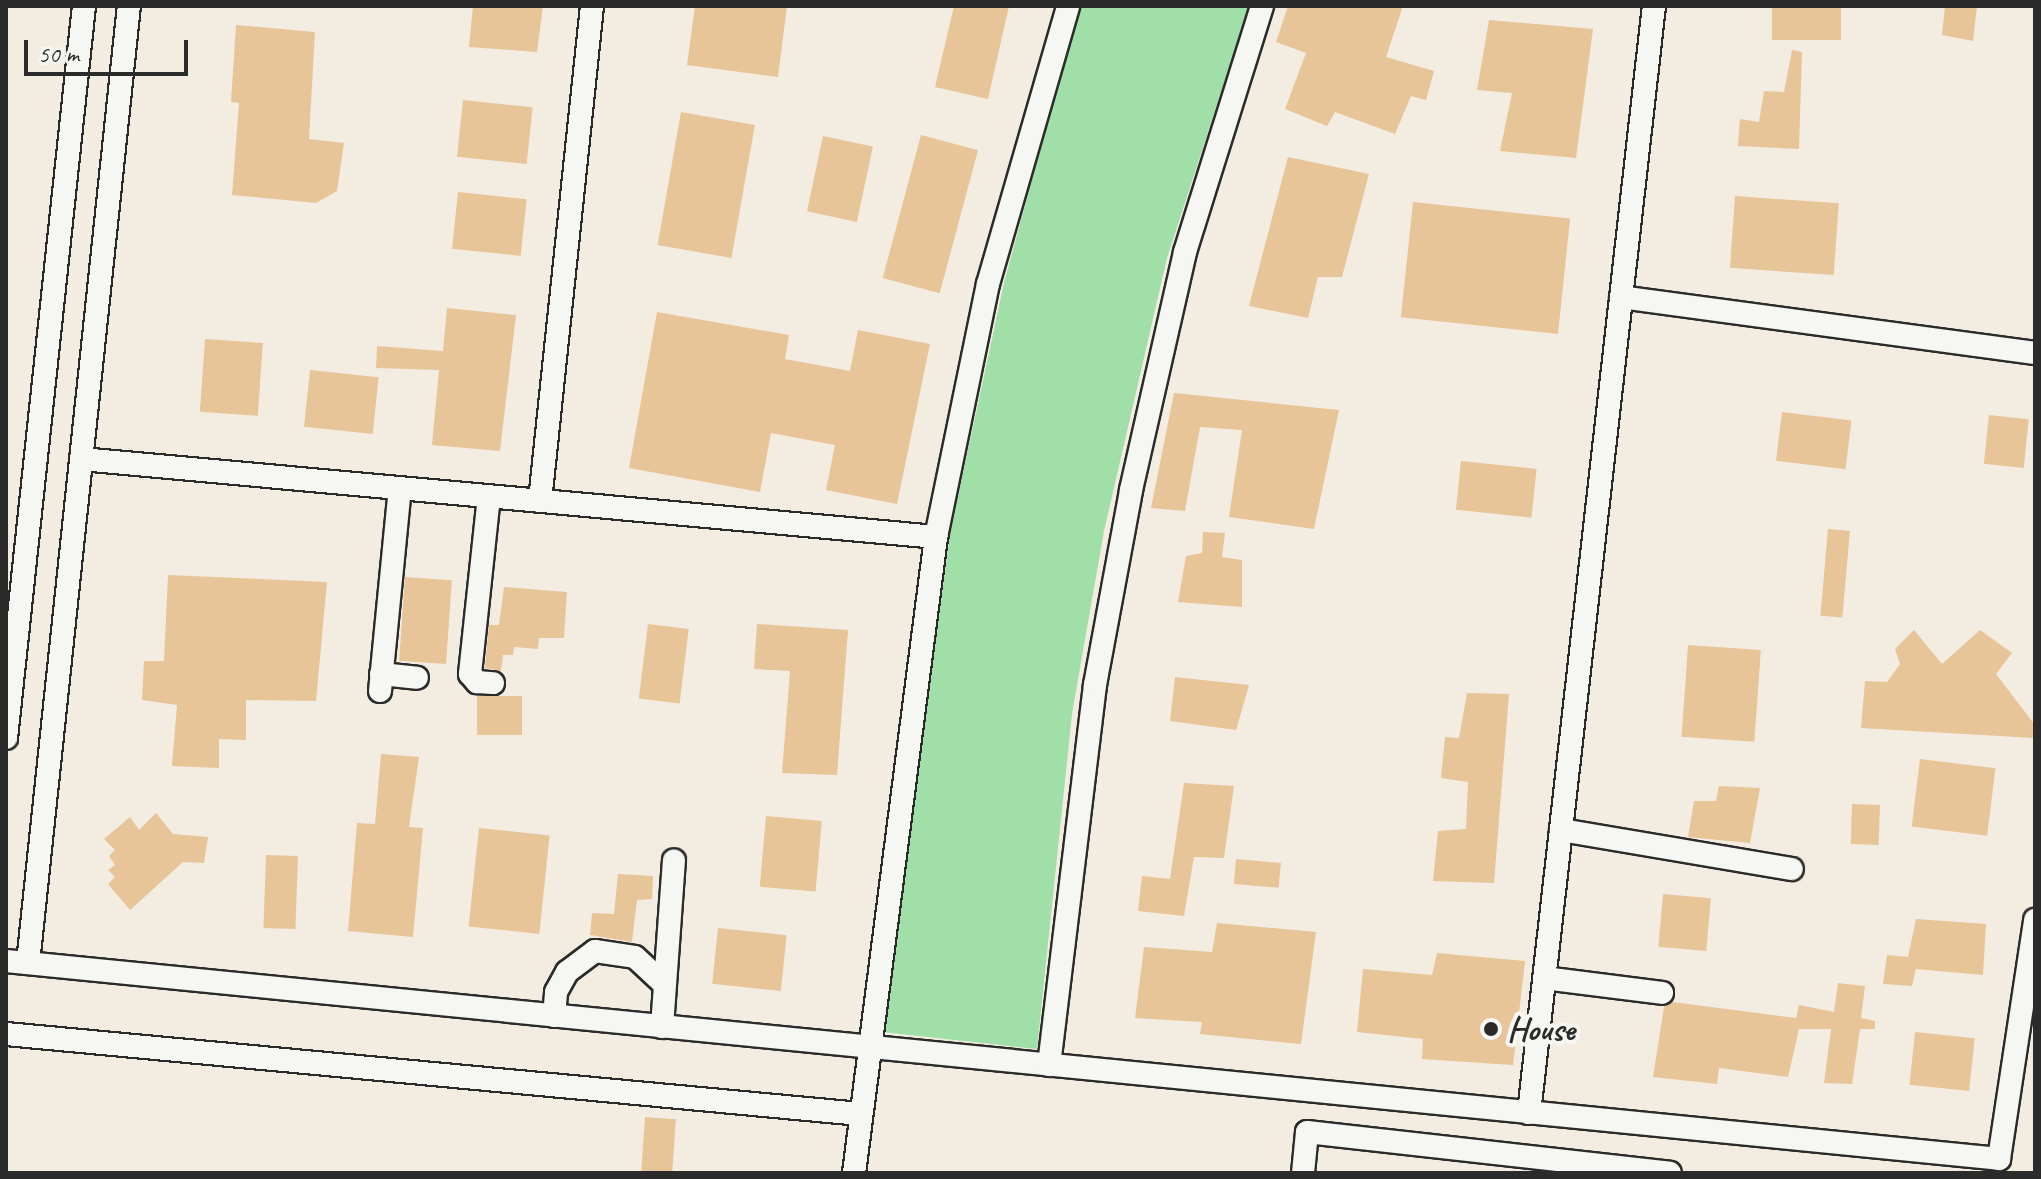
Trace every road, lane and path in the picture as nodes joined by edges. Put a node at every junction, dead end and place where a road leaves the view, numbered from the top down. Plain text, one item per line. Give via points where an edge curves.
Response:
1 (84, 6) edge
2 (129, 6) edge
3 (592, 6) edge
4 (1068, 6) edge
5 (1262, 6) edge
6 (1654, 6) edge
7 (1621, 297) junction
8 (2035, 353) edge
9 (81, 459) junction
10 (400, 488) junction
11 (489, 496) junction
12 (540, 501) junction
13 (936, 537) junction
14 (417, 678) dead end
15 (493, 683) dead end
16 (6, 738) edge
17 (1561, 830) junction
18 (674, 860) dead end
19 (1792, 869) dead end
20 (2035, 920) edge
21 (17, 962) edge
22 (1544, 978) junction
23 (664, 984) junction
24 (1662, 993) dead end
25 (554, 1016) junction
26 (662, 1027) junction
27 (6, 1034) edge
28 (866, 1047) junction
29 (1049, 1065) junction
30 (1529, 1113) junction
31 (860, 1114) junction
32 (854, 1173) edge
33 (1303, 1173) edge
34 (1670, 1173) edge

1 - 16 street
2 - 9 street
3 - 12 street
4 - 13 street via 988,284
5 - 29 street via 1185,252 1131,490 1095,685
6 - 7 street
7 - 8 street
7 - 17 street
9 - 10 street
9 - 21 street
10 - 11 street
10 - 14 street via 380,683
11 - 12 street
11 - 15 street via 470,674 477,682
12 - 13 street
13 - 28 street
17 - 19 street
17 - 22 street
18 - 23 street
20 - 30 street via 1999,1159
21 - 25 street
22 - 24 street
22 - 30 street
23 - 25 street via 635,957 595,951 567,972 556,992
23 - 26 street
25 - 26 street
26 - 28 street
27 - 31 street
28 - 29 street
28 - 31 street
29 - 30 street
31 - 32 street
33 - 34 street via 1307,1132

